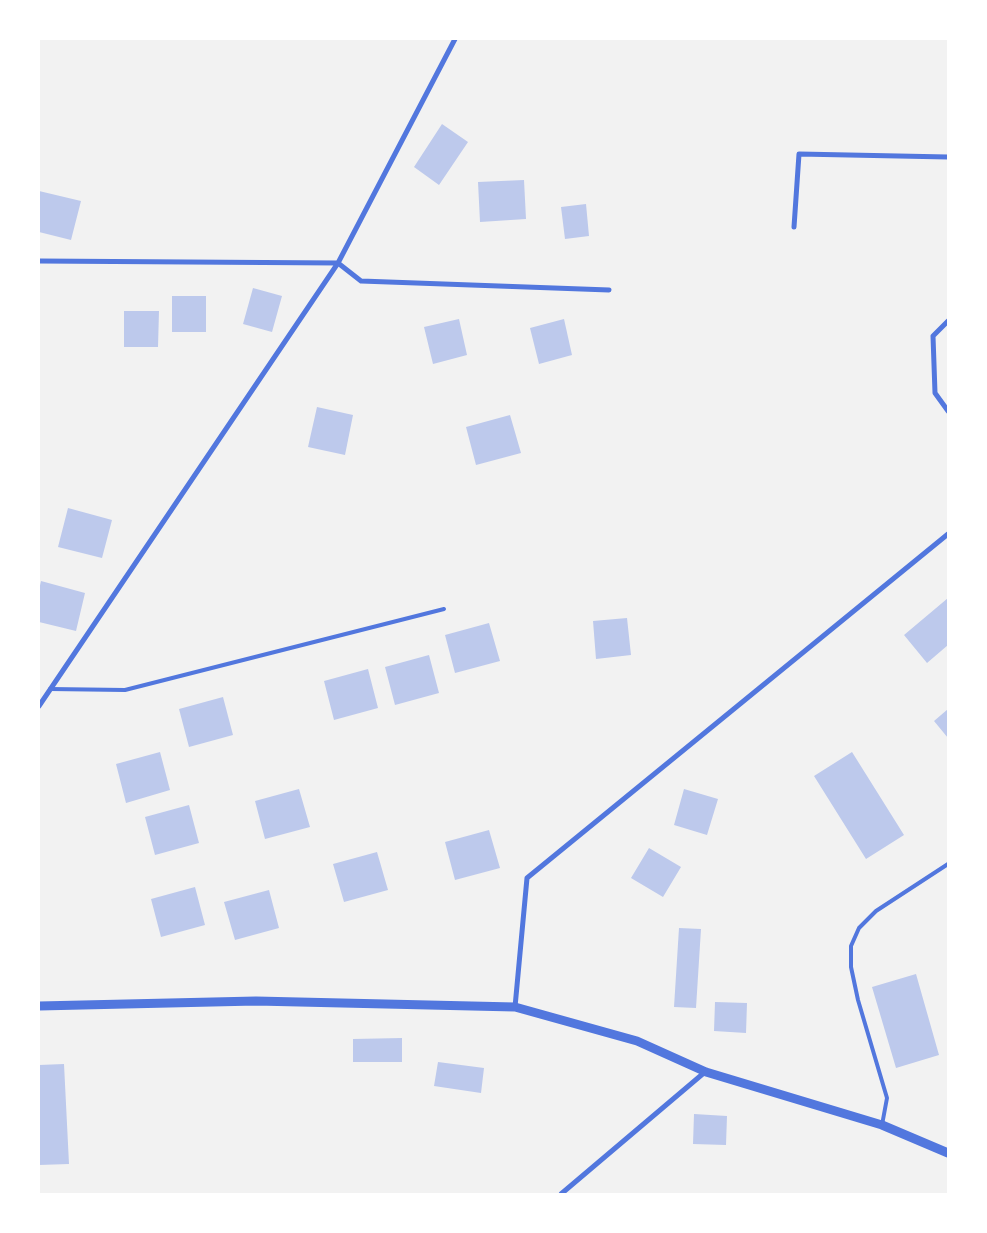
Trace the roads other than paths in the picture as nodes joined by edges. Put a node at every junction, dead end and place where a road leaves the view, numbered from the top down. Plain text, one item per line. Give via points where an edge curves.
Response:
1 (455, 39) edge
2 (948, 158) edge
3 (794, 228) dead end
4 (39, 261) edge
5 (338, 263) junction
6 (609, 290) dead end
7 (948, 321) edge
8 (948, 411) edge
9 (948, 534) edge
10 (444, 609) dead end
11 (50, 689) junction
12 (39, 706) edge
13 (948, 864) edge
14 (39, 1006) edge
15 (515, 1007) junction
16 (706, 1072) junction
17 (882, 1125) junction
18 (948, 1153) edge
19 (561, 1194) edge

1 - 5 street
2 - 3 street via 799,154
4 - 5 street
5 - 6 street via 361,281
5 - 11 street
7 - 8 street via 933,336 935,393
9 - 15 street via 527,878
10 - 11 lane via 125,690
11 - 12 street
13 - 17 lane via 876,912 859,928 852,946 851,966 858,1000 887,1098
14 - 15 street via 256,1001
15 - 16 street via 637,1041
16 - 17 street
16 - 19 street
17 - 18 street

